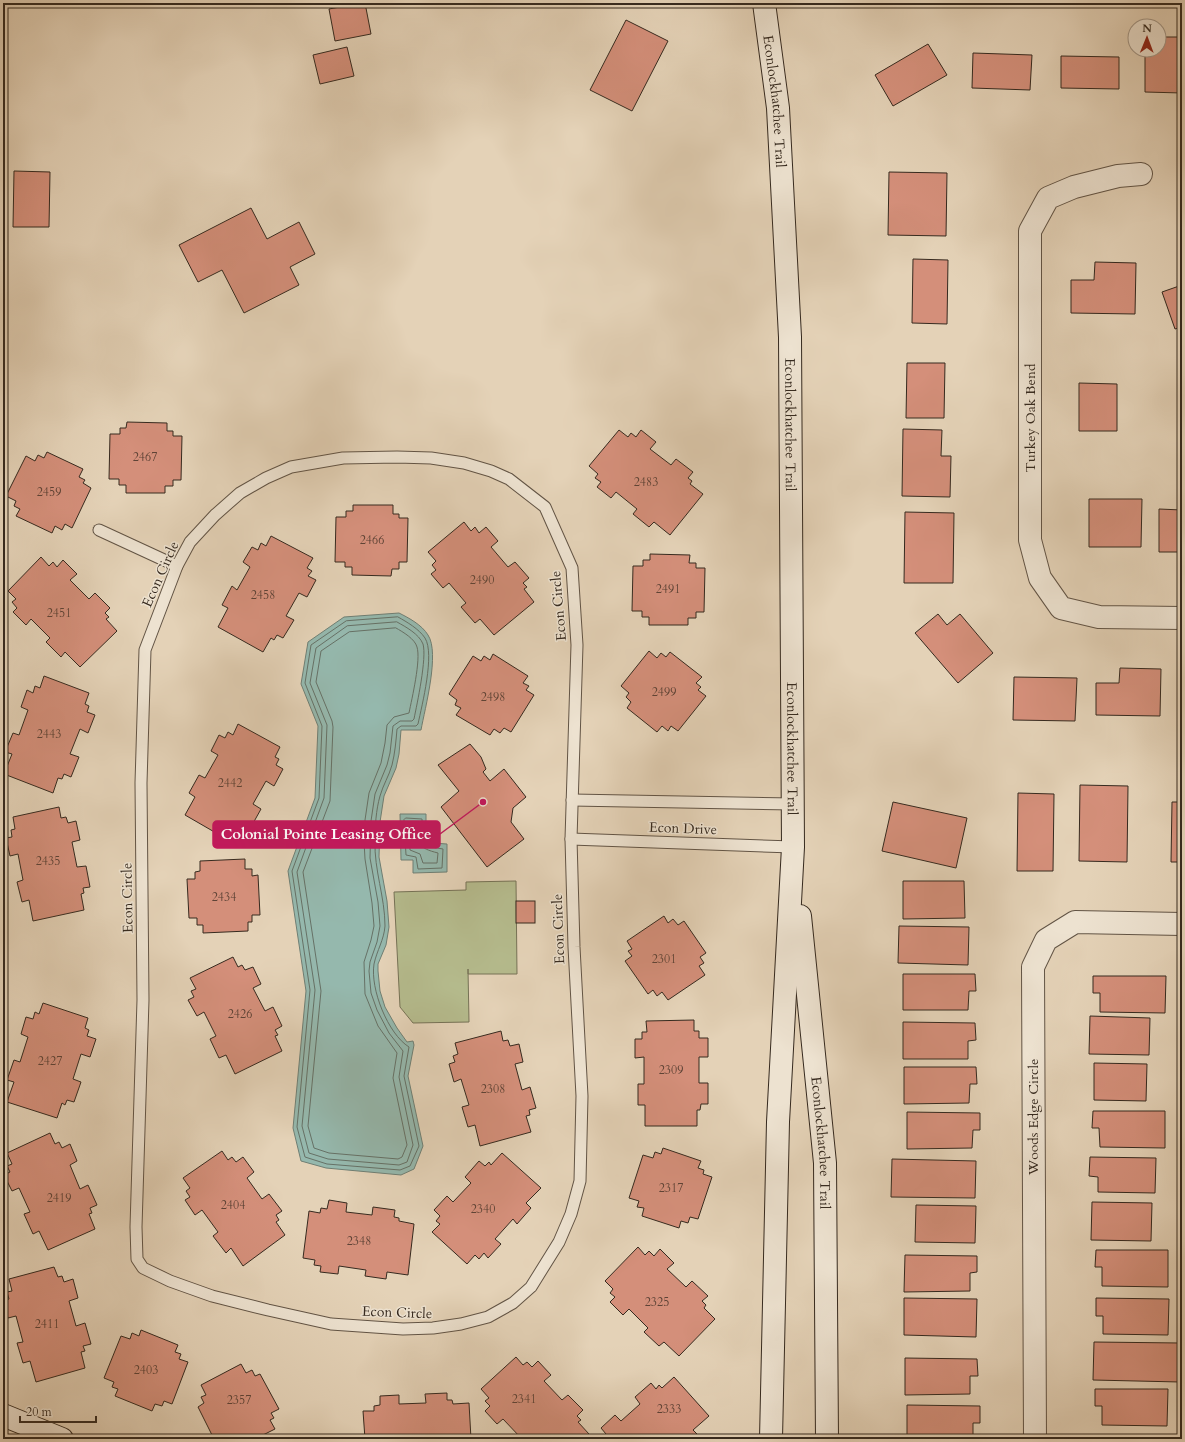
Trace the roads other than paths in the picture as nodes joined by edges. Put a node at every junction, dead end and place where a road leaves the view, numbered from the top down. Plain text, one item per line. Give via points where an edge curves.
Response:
1 (764, 3) edge
2 (1140, 174) dead end
3 (99, 530) dead end
4 (177, 566) junction
5 (1182, 618) edge
6 (572, 800) junction
7 (793, 804) junction
8 (571, 839) junction
9 (793, 848) junction
10 (1182, 924) edge
11 (4, 1420) edge
12 (62, 1439) edge
13 (771, 1439) edge
14 (827, 1439) edge
15 (1035, 1439) edge

1 - 7 street, Econlockhatchee Trail via 778,108 790,337
2 - 5 street, Turkey Oak Bend via 1074,186 1048,198 1030,231 1030,540 1040,578 1061,608 1099,617
3 - 4 lane
4 - 6 lane, Econ Circle via 190,542 240,493 291,467 343,458 431,458 464,463 509,479 545,508 572,568 577,645
4 - 8 lane, Econ Circle via 144,650 141,783 143,1000 136,1227 137,1259 143,1268 212,1296 268,1310 331,1324 403,1329 434,1328 488,1317 513,1303 531,1287 559,1242 571,1214 580,1181 582,1096
6 - 7 lane, Econ Drive
6 - 8 lane, Econ Circle
7 - 9 street, Econlockhatchee Trail
8 - 9 lane, Econ Drive
9 - 13 street, Econlockhatchee Trail via 778,1122
9 - 14 street, Econlockhatchee Trail via 826,1163
10 - 15 street, Woods Edge Circle via 1074,922 1046,940 1033,967
11 - 12 street

